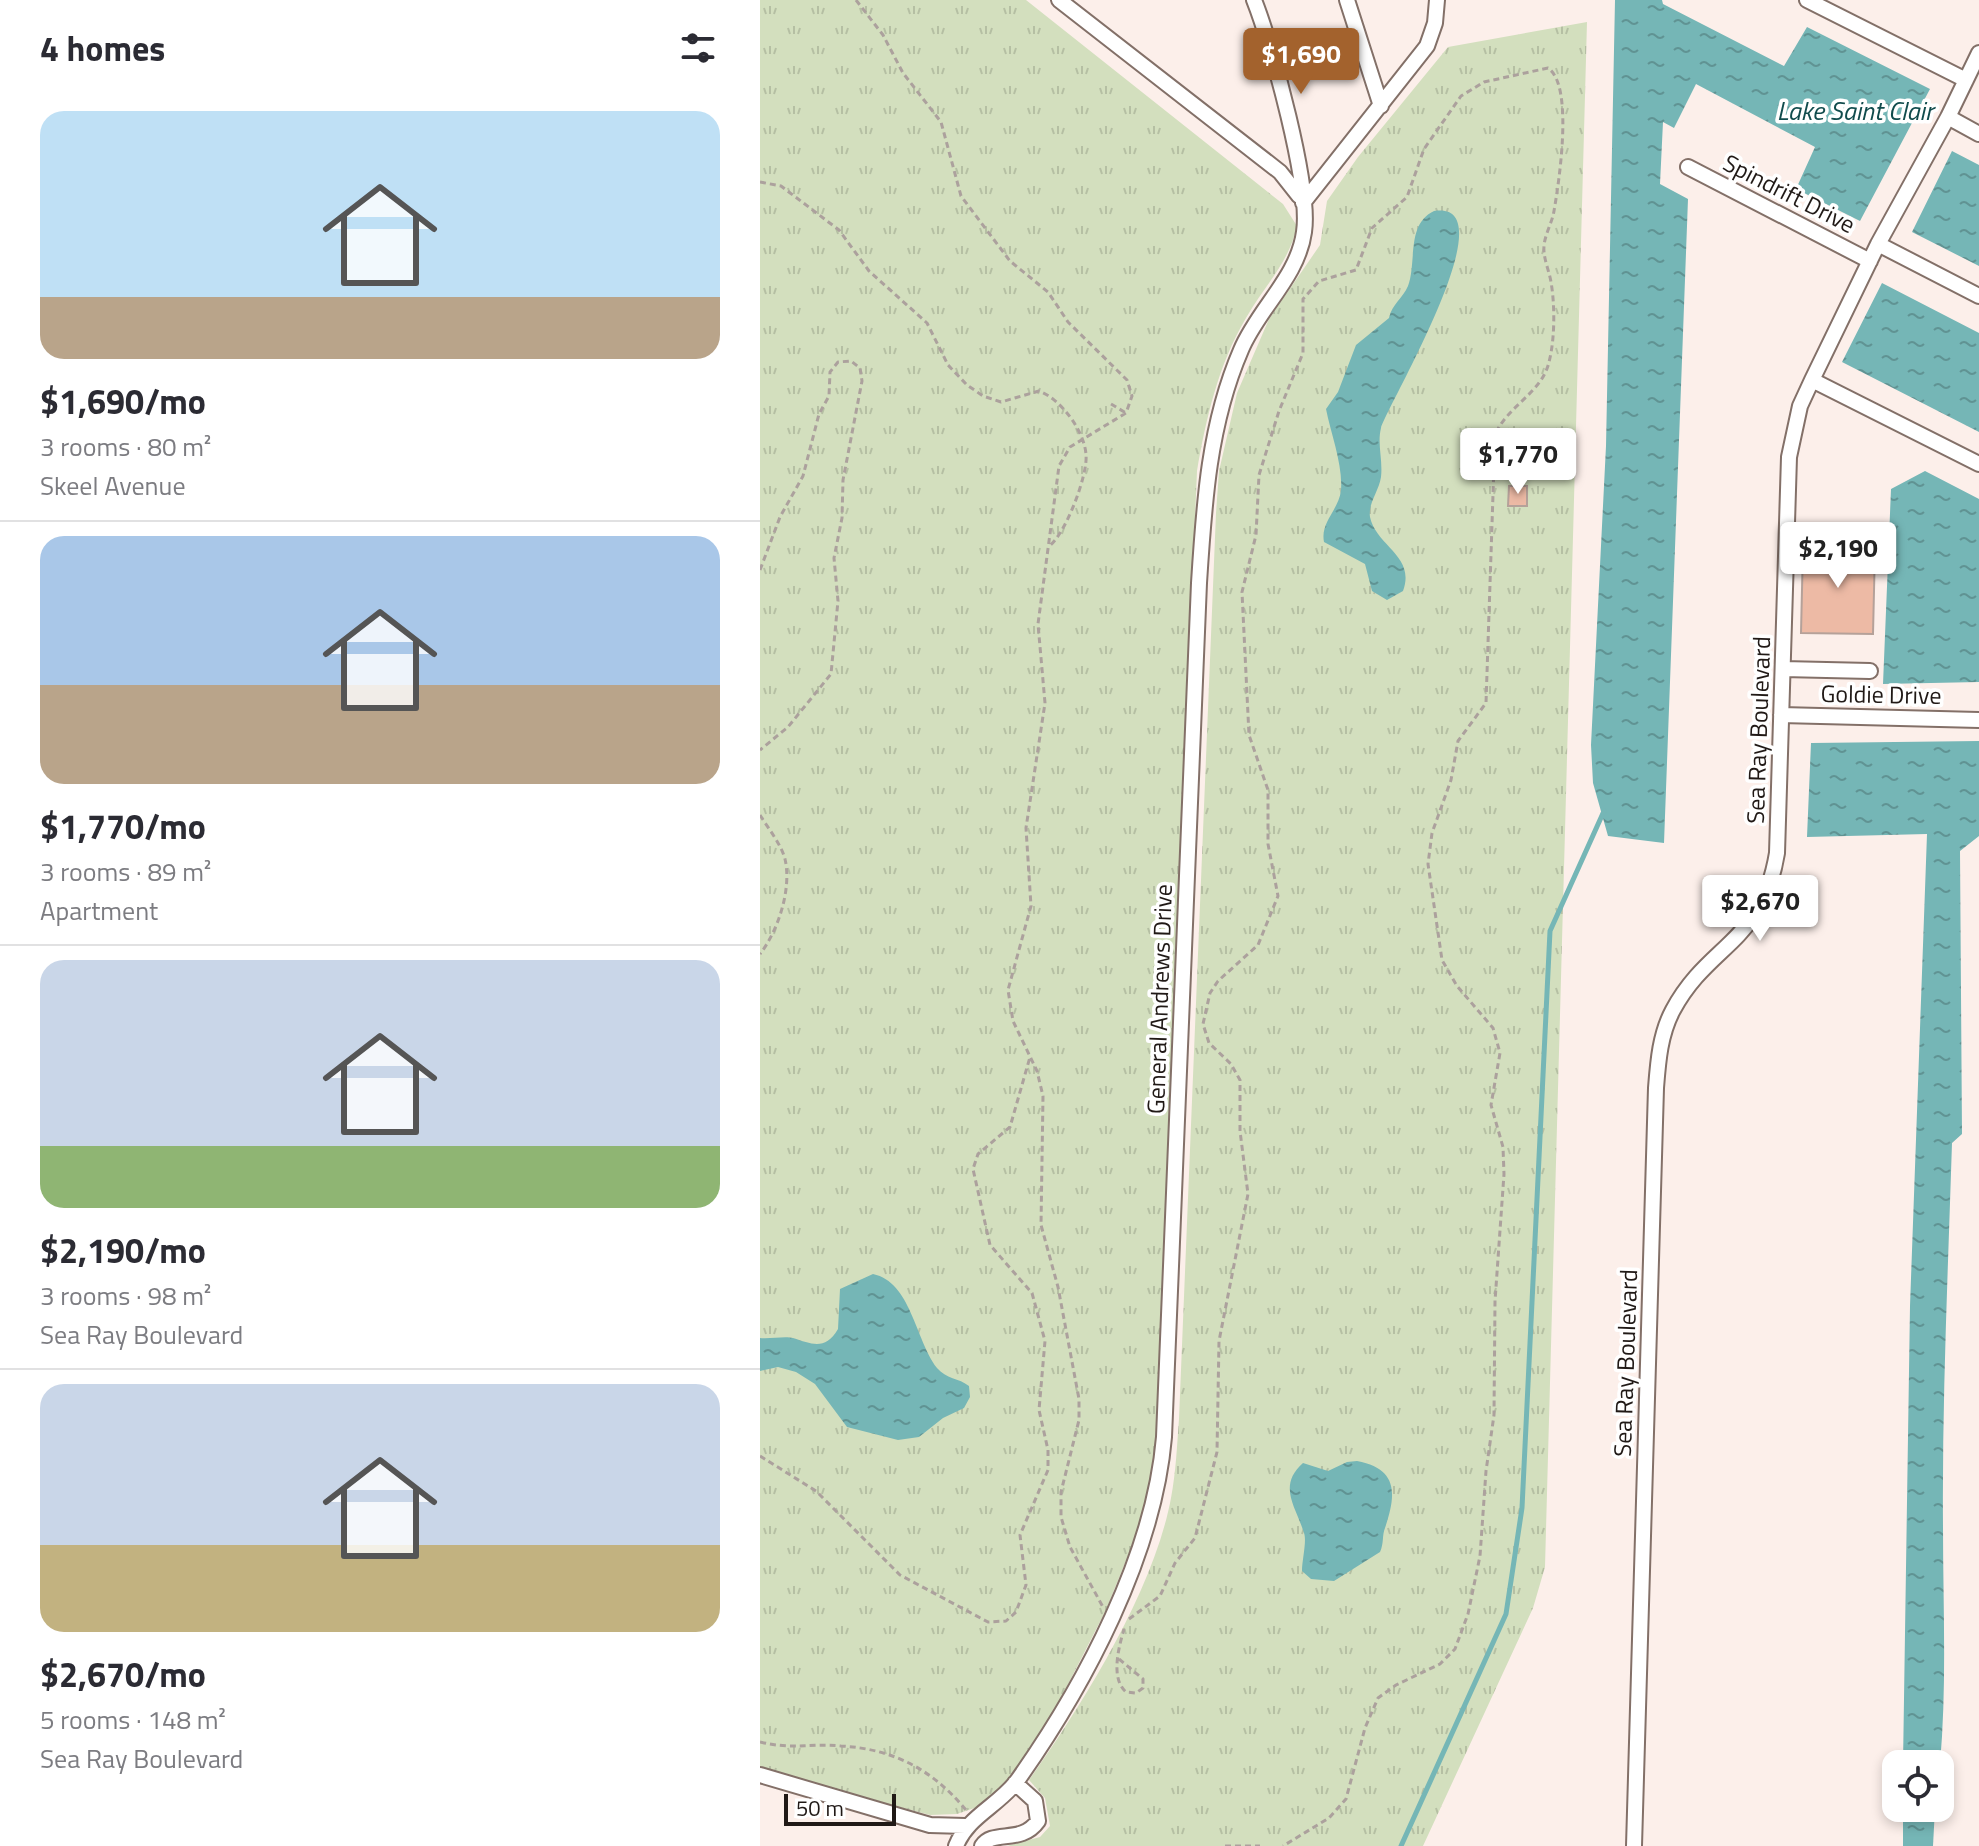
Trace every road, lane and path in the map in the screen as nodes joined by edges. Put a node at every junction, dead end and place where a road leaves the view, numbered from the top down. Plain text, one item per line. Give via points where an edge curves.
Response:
1 (856, 0) edge
2 (1059, 0) edge
3 (1254, 0) edge
4 (1347, 0) edge
5 (1437, 0) edge
6 (1807, 0) edge
7 (1979, 53) edge
8 (1966, 80) junction
9 (1381, 106) junction
10 (1948, 117) junction
11 (1979, 134) edge
12 (1688, 167) dead end
13 (760, 182) edge
14 (1303, 203) junction
15 (1878, 244) junction
16 (1870, 261) junction
17 (1979, 296) edge
18 (1812, 380) junction
19 (1111, 404) dead end
20 (1126, 413) junction
21 (1081, 440) junction
22 (1979, 464) edge
23 (1048, 547) junction
24 (760, 570) edge
25 (1783, 669) junction
26 (1870, 671) dead end
27 (1781, 715) junction
28 (1979, 720) edge
29 (760, 750) edge
30 (760, 815) edge
31 (760, 954) edge
32 (1030, 1057) junction
33 (760, 1456) edge
34 (1103, 1607) dead end
35 (1119, 1659) junction
36 (760, 1742) edge
37 (760, 1775) edge
38 (1015, 1783) junction
39 (966, 1810) dead end
40 (965, 1826) junction
41 (956, 1846) edge
42 (982, 1846) edge
43 (1225, 1846) edge
44 (1260, 1846) edge
45 (1283, 1846) edge
46 (1634, 1846) edge

1 - 20 path via 941,122 961,196 1010,261 1048,292 1068,322 1127,380 1132,396
2 - 14 street via 1280,172
3 - 14 street, General Andrews Drive via 1293,143
4 - 9 street
5 - 9 street via 1427,46
6 - 8 street
7 - 8 street, Sea Ray Boulevard
8 - 10 street, Sea Ray Boulevard
9 - 14 street
10 - 11 street
10 - 15 street, Sea Ray Boulevard
12 - 16 street, Spindrift Drive
13 - 21 path via 781,186 839,230 869,271 927,323 956,376 1001,402 1039,391 1051,395
14 - 38 street, General Andrews Drive via 1299,253 1242,345 1232,371 1205,491 1158,1491 1139,1556 1107,1623 1066,1704
15 - 16 street, Sea Ray Boulevard
15 - 17 street, Spindrift Drive
16 - 18 street, Sea Ray Boulevard
18 - 22 street
18 - 25 street, Sea Ray Boulevard via 1800,406 1789,457
19 - 20 path
20 - 21 path
21 - 23 path via 1066,451 1059,466
21 - 23 path via 1087,459 1082,480
23 - 32 path via 1037,637 1044,714 1026,828 1031,906 1008,990 1013,1021
24 - 29 path via 803,476 829,396 832,366 851,361 860,368 862,381 834,558 838,601 831,674 788,727
25 - 26 street
25 - 27 street, Sea Ray Boulevard
27 - 28 street, Goldie Drive
27 - 46 street, Sea Ray Boulevard via 1773,878 1749,926 1685,991 1672,1012 1658,1062
30 - 31 path via 785,858 776,930
32 - 33 path via 1010,1127 978,1154 973,1169 990,1245 1032,1293 1045,1341 1039,1410 1048,1470 1020,1535 1026,1585 1016,1612 1006,1621 988,1622 900,1575 816,1491
32 - 34 path via 1043,1096 1041,1225 1079,1399 1061,1517 1077,1562
35 - 35 path via 1121,1688 1136,1693 1143,1688 1143,1679
35 - 45 path via 1127,1622 1160,1596 1175,1563 1195,1538 1217,1452 1219,1341 1248,1194 1240,1080 1209,1043 1203,1024 1210,993 1258,945 1278,896 1268,844 1268,790 1249,735 1242,592 1256,535 1259,475 1303,353 1303,299 1319,281 1356,270 1372,228 1407,197 1424,149 1461,96 1484,82 1548,68 1562,89 1555,206 1543,249 1552,292 1549,361 1540,381 1503,418 1495,435 1486,703 1458,741 1428,864 1442,960 1493,1028 1500,1053 1491,1105 1503,1147 1504,1174 1494,1415 1479,1564 1455,1649 1440,1664 1378,1698 1346,1799 1329,1818
36 - 39 path via 791,1749 840,1745 881,1752 940,1780
37 - 40 street via 930,1825
38 - 40 street, General Andrews Drive
38 - 42 street via 1035,1801 1038,1821 1021,1835 991,1838
40 - 41 street
43 - 44 path

